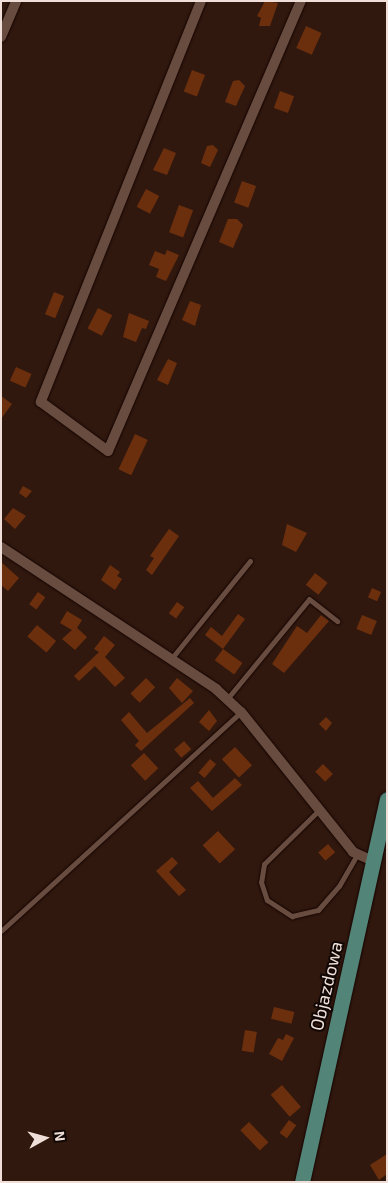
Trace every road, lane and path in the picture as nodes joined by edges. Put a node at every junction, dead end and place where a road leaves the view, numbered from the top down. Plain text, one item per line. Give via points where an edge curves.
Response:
1 (16, 1) edge
2 (201, 1) edge
3 (301, 1) edge
4 (1, 37) edge
5 (1, 547) edge
6 (250, 562) dead end
7 (337, 621) dead end
8 (171, 659) junction
9 (227, 699) junction
10 (241, 712) junction
11 (387, 799) edge
12 (319, 810) junction
13 (357, 855) junction
14 (373, 861) junction
15 (1, 931) edge
16 (302, 1182) edge

1 - 4 street
2 - 3 street via 41,402 108,451
5 - 8 street
6 - 8 lane
7 - 9 lane via 309,599
8 - 9 street
9 - 10 street
10 - 12 street
10 - 15 lane
11 - 14 main road, Objazdowa
12 - 13 street
12 - 13 lane via 264,864 261,882 267,900 292,916 318,910 339,886
13 - 14 street
14 - 16 main road, Objazdowa

